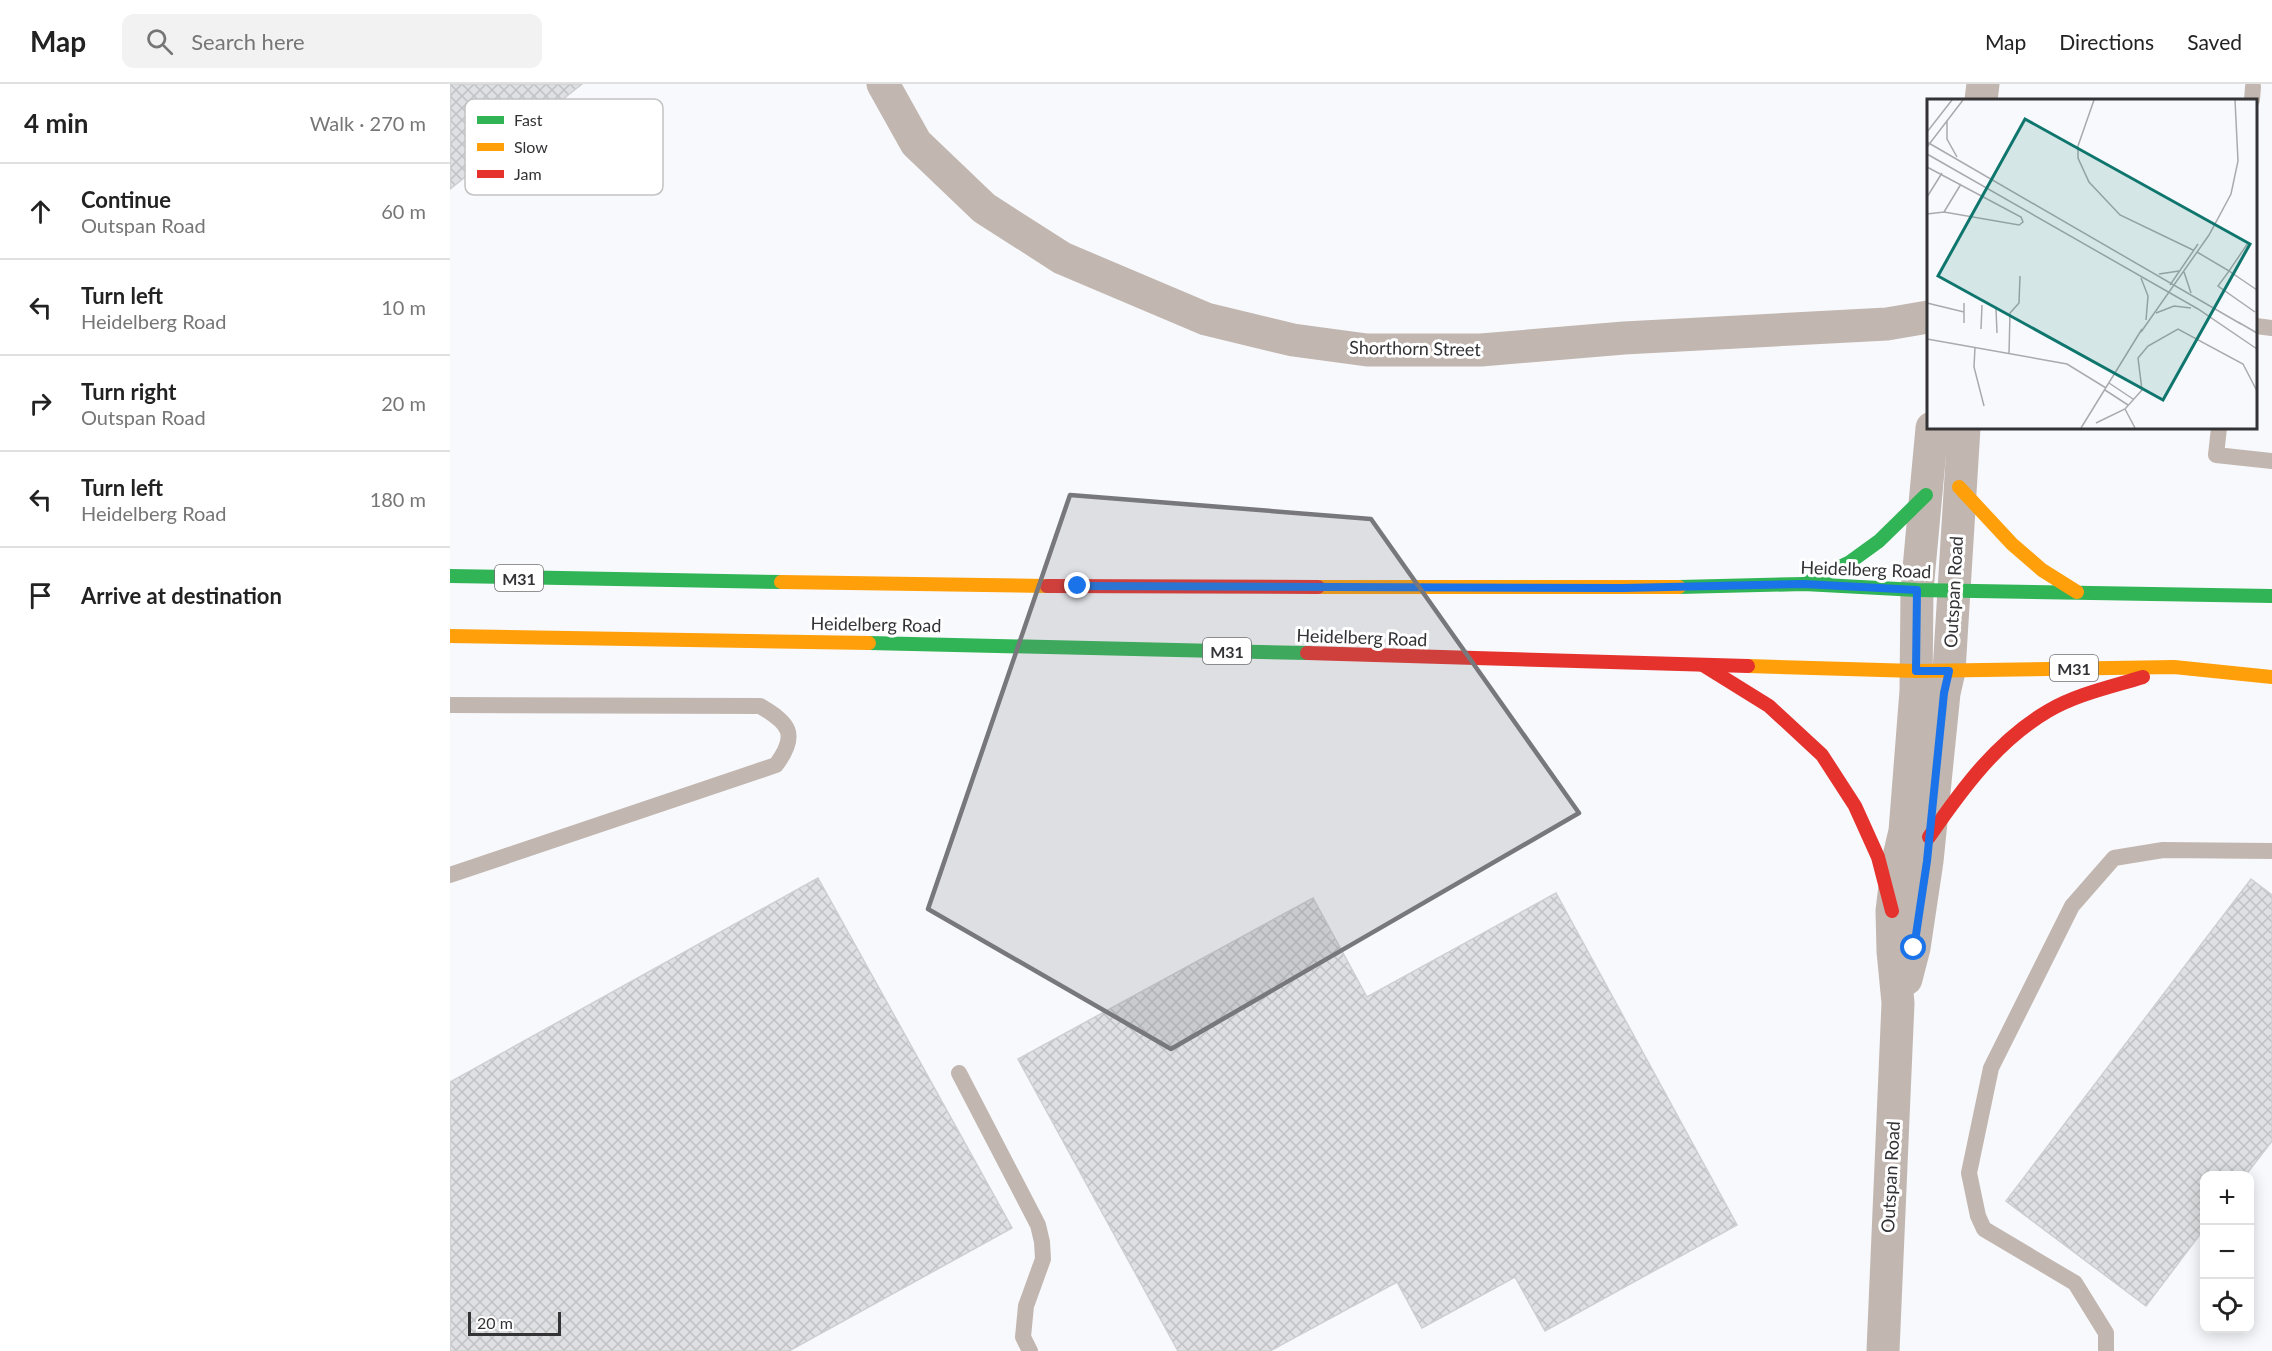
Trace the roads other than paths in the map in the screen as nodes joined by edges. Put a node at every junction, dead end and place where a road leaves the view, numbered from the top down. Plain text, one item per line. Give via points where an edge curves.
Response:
1 (883, 84) edge
2 (1983, 84) edge
3 (1981, 99) edge
4 (1927, 317) edge
5 (2257, 326) edge
6 (2272, 328) edge
7 (1932, 429) edge
8 (1964, 429) edge
9 (2219, 429) edge
10 (2272, 461) edge
11 (1959, 487) junction
12 (1926, 495) junction
13 (450, 576) edge
14 (1804, 584) junction
15 (1917, 590) junction
16 (1953, 590) junction
17 (2077, 592) junction
18 (2272, 596) edge
19 (450, 636) edge
20 (1701, 664) junction
21 (2174, 667) junction
22 (1916, 671) junction
23 (1949, 671) junction
24 (2272, 677) edge
25 (450, 705) edge
26 (1929, 837) junction
27 (2272, 851) edge
28 (450, 875) edge
29 (1892, 911) junction
30 (1898, 1003) junction
31 (959, 1073) dead end
32 (1030, 1351) edge
33 (1883, 1351) edge
34 (2106, 1351) edge

1 - 4 street, Shorthorn Street via 916,143 984,208 1062,258 1206,319 1293,340 1367,350 1481,350 1887,324
2 - 3 street
5 - 6 lane
7 - 12 street, Outspan Road
8 - 11 street, Outspan Road
9 - 10 lane via 2216,455
11 - 16 street, Outspan Road
11 - 17 main road via 2012,544 2042,570
12 - 14 main road via 1879,541 1850,562
12 - 15 street, Outspan Road
13 - 14 main road, Heidelberg Road / M31 via 963,585 1623,588
14 - 15 main road, Heidelberg Road / M31
15 - 16 main road, Heidelberg Road / M31
15 - 22 street, Outspan Road
16 - 17 main road, Heidelberg Road / M31
16 - 23 street, Outspan Road
17 - 18 main road, Heidelberg Road / M31
19 - 20 main road, Heidelberg Road / M31 via 1111,647
20 - 22 main road, Heidelberg Road / M31
20 - 29 main road via 1769,706 1822,755 1855,806 1878,857
21 - 23 main road, Heidelberg Road / M31
21 - 24 main road, Heidelberg Road / M31
21 - 26 main road via 2079,698 2049,711 2016,733 1988,757
22 - 23 main road, Heidelberg Road / M31
22 - 29 street, Outspan Road via 1905,831
23 - 26 street, Outspan Road
25 - 28 lane via 760,706 784,721 789,731 786,752 776,765
26 - 30 street, Outspan Road via 1914,948
27 - 34 lane via 2163,850 2114,858 2072,906 1991,1068 1969,1173 1978,1216 1984,1229 2075,1283 2106,1333
29 - 30 street, Outspan Road
30 - 33 street, Outspan Road
31 - 32 lane via 1038,1225 1043,1259 1026,1306 1023,1337

